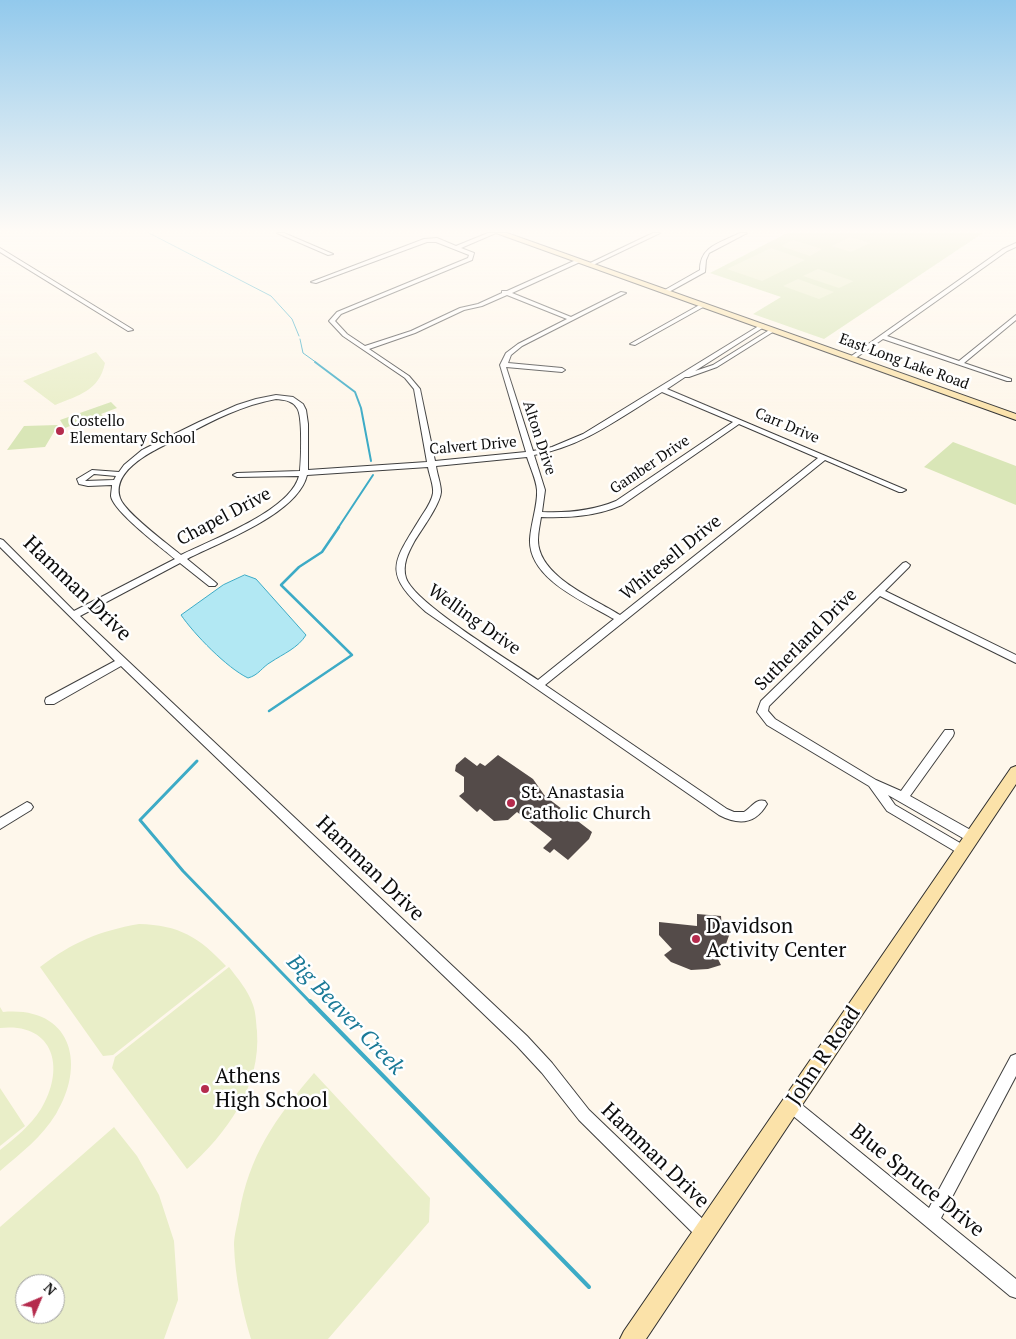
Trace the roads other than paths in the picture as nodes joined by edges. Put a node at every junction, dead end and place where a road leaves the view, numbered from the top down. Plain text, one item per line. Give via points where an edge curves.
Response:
1 (74, 295) edge
2 (384, 295) edge
3 (486, 295) edge
4 (501, 295) edge
5 (513, 295) edge
6 (618, 295) edge
7 (675, 295) edge
8 (941, 295) edge
9 (703, 305) junction
10 (462, 309) junction
11 (1016, 317) edge
12 (572, 319) junction
13 (762, 326) junction
14 (130, 330) dead end
15 (773, 330) junction
16 (882, 337) junction
17 (633, 344) dead end
18 (365, 348) junction
19 (725, 349) junction
20 (736, 353) junction
21 (852, 358) junction
22 (960, 363) junction
23 (503, 365) junction
24 (562, 370) dead end
25 (683, 376) junction
26 (1009, 380) dead end
27 (662, 389) junction
28 (1016, 417) edge
29 (739, 421) junction
30 (531, 454) junction
31 (824, 457) junction
32 (432, 464) junction
33 (305, 474) junction
34 (237, 475) dead end
35 (902, 490) dead end
36 (539, 514) junction
37 (0, 542) edge
38 (182, 558) junction
39 (906, 565) dead end
40 (212, 584) dead end
41 (879, 592) junction
42 (74, 615) junction
43 (620, 619) junction
44 (1016, 659) edge
45 (122, 661) junction
46 (539, 684) junction
47 (50, 701) dead end
48 (949, 733) dead end
49 (1016, 772) edge
50 (872, 783) junction
51 (903, 797) junction
52 (761, 804) dead end
53 (27, 807) dead end
54 (0, 824) edge
55 (967, 844) junction
56 (1016, 1061) edge
57 (791, 1105) junction
58 (931, 1220) junction
59 (704, 1232) junction
60 (1016, 1290) edge
61 (632, 1339) edge

1 - 14 street
2 - 18 street, Welling Drive via 333,317 337,328
3 - 10 street
4 - 10 street
5 - 12 street
6 - 12 street
7 - 9 main road, East Long Lake Road
8 - 16 street
9 - 13 main road, East Long Lake Road
9 - 17 street
10 - 18 street via 413,332
11 - 22 street
12 - 23 street via 515,348
13 - 15 main road, East Long Lake Road
13 - 19 street, Calvert Drive
15 - 20 street, Calvert Drive
15 - 21 main road, East Long Lake Road
16 - 21 street
16 - 22 street
18 - 32 street, Welling Drive via 407,377 417,389
19 - 20 street
19 - 25 street, Calvert Drive
20 - 25 street, Calvert Drive via 711,368
21 - 28 main road, East Long Lake Road
22 - 26 street
23 - 24 street
23 - 30 street, Alton Drive
25 - 27 street, Calvert Drive
27 - 29 street, Carr Drive
27 - 30 street, Calvert Drive via 578,440
29 - 31 street, Carr Drive
29 - 36 street, Gamber Drive via 619,503 582,514
30 - 32 street, Calvert Drive
30 - 36 street, Alton Drive via 541,490
31 - 35 street, Carr Drive
31 - 43 street, Whitesell Drive
32 - 33 street, Calvert Drive
32 - 46 street, Welling Drive via 437,493 433,506 402,553 401,572 406,586 418,602
33 - 34 street, Calvert Drive
33 - 38 street, Chapel Drive via 298,489 284,503
33 - 38 street via 304,418 300,406 280,393 252,402 152,448 128,465 119,478 114,497 119,507
36 - 43 street, Alton Drive via 534,545 547,572 566,588
37 - 42 street, Hamman Drive
38 - 40 street
38 - 42 street, Chapel Drive
39 - 41 street, Sutherland Drive
41 - 44 street
41 - 50 street, Sutherland Drive via 765,704 762,712 771,722
42 - 45 street, Hamman Drive
43 - 46 street, Whitesell Drive
45 - 47 street
45 - 59 street, Hamman Drive via 522,1041 584,1114
46 - 52 street, Welling Drive via 723,812 739,819 748,817
48 - 51 street
49 - 55 main road, John R Road
50 - 51 street, Sutherland Drive
50 - 55 street, Sutherland Drive via 891,808
51 - 55 street, Sutherland Drive
53 - 54 street
55 - 57 main road, John R Road
56 - 58 street
57 - 58 street, Blue Spruce Drive
57 - 59 main road, John R Road
58 - 60 street, Blue Spruce Drive
59 - 61 main road, John R Road

